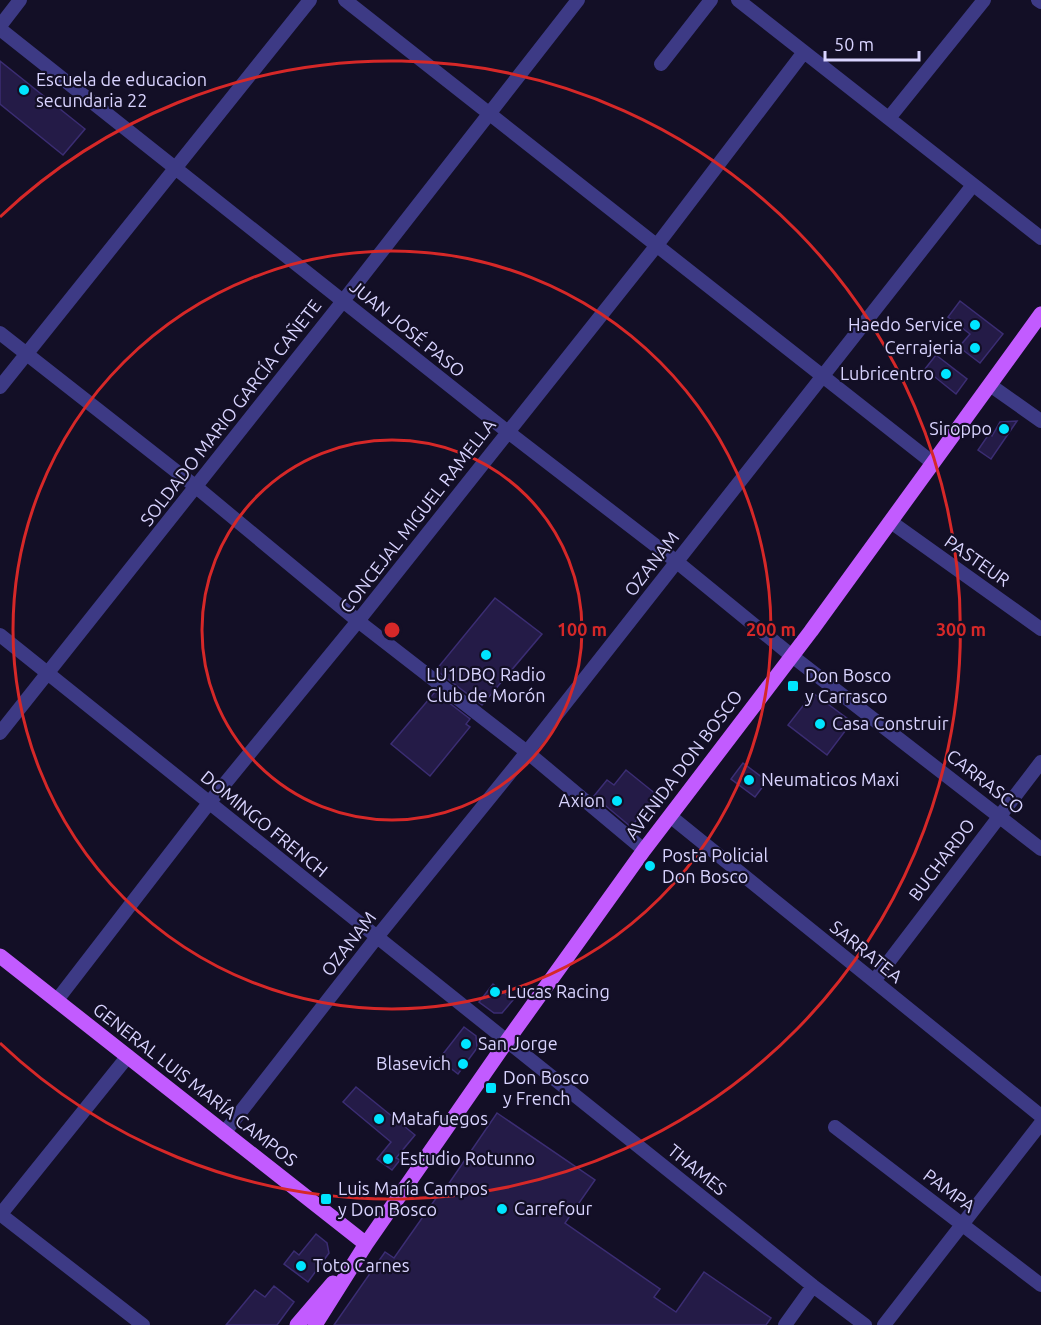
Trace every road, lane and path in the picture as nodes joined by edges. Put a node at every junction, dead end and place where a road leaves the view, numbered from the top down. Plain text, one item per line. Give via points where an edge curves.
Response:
1 (20, 0) edge
2 (309, 0) edge
3 (345, 0) edge
4 (578, 0) edge
5 (711, 0) edge
6 (738, 0) edge
7 (984, 0) edge
8 (0, 28) edge
9 (804, 52) junction
10 (660, 64) dead end
11 (490, 113) junction
12 (889, 118) junction
13 (176, 168) junction
14 (973, 185) junction
15 (1041, 238) edge
16 (657, 244) junction
17 (343, 301) junction
18 (1041, 314) edge
19 (0, 333) edge
20 (27, 354) junction
21 (823, 376) junction
22 (990, 385) junction
23 (0, 387) edge
24 (1041, 421) edge
25 (508, 432) junction
26 (933, 463) junction
27 (195, 486) junction
28 (891, 522) junction
29 (677, 562) junction
30 (358, 621) junction
31 (1041, 629) edge
32 (0, 635) edge
33 (792, 656) junction
34 (48, 673) junction
35 (0, 733) edge
36 (527, 752) junction
37 (1041, 762) edge
38 (208, 803) junction
39 (999, 815) junction
40 (670, 816) junction
41 (1041, 849) edge
42 (644, 850) junction
43 (376, 936) junction
44 (0, 956) edge
45 (874, 981) junction
46 (57, 1000) junction
47 (507, 1041) junction
48 (128, 1056) junction
49 (1041, 1116) edge
50 (1041, 1124) edge
51 (835, 1127) dead end
52 (224, 1133) junction
53 (0, 1214) edge
54 (963, 1224) junction
55 (366, 1245) junction
56 (1041, 1285) edge
57 (813, 1286) junction
58 (143, 1325) edge
59 (297, 1325) edge
60 (315, 1325) edge
61 (785, 1325) edge
62 (866, 1325) edge
63 (884, 1325) edge

1 - 8 street
2 - 13 street
3 - 11 street
4 - 11 street, SOLDADO MARIO GARCÍA CAÑETE
5 - 10 street
6 - 9 street
7 - 12 street
8 - 13 street, JUAN JOSÉ PASO
9 - 12 street
9 - 16 street, CONCEJAL MIGUEL RAMELLA
11 - 16 street
11 - 17 street, SOLDADO MARIO GARCÍA CAÑETE
12 - 14 street
13 - 17 street, JUAN JOSÉ PASO
13 - 20 street
14 - 15 street
14 - 21 street, OZANAM
16 - 21 street
16 - 25 street, CONCEJAL MIGUEL RAMELLA
17 - 25 street, JUAN JOSÉ PASO
17 - 27 street, SOLDADO MARIO GARCÍA CAÑETE
18 - 22 main road, AVENIDA DON BOSCO
19 - 20 street
20 - 23 street
20 - 27 street
21 - 26 street
21 - 29 street, OZANAM
22 - 24 street
22 - 26 main road, AVENIDA DON BOSCO
25 - 29 street, JUAN JOSÉ PASO
25 - 30 street, CONCEJAL MIGUEL RAMELLA
26 - 28 main road, AVENIDA DON BOSCO
27 - 30 street
27 - 34 street, SOLDADO MARIO GARCÍA CAÑETE
28 - 31 street, PASTEUR
28 - 33 main road, AVENIDA DON BOSCO
29 - 33 street, JUAN JOSÉ PASO
29 - 36 street, OZANAM
30 - 36 street
30 - 38 street, CONCEJAL MIGUEL RAMELLA
32 - 34 street, DOMINGO FRENCH
33 - 39 street, CARRASCO
33 - 40 main road, AVENIDA DON BOSCO
34 - 35 street, SOLDADO MARIO GARCÍA CAÑETE
34 - 38 street, DOMINGO FRENCH
36 - 42 street
36 - 43 street, OZANAM
37 - 39 street, BUCHARDO
38 - 43 street, DOMINGO FRENCH
38 - 46 street, CONCEJAL MIGUEL RAMELLA
39 - 41 street, CARRASCO
39 - 45 street, BUCHARDO
40 - 42 main road, AVENIDA DON BOSCO
40 - 45 street, SARRATEA
42 - 47 main road, AVENIDA DON BOSCO
43 - 47 street, DOMINGO FRENCH
43 - 52 street, OZANAM
44 - 46 main road, GENERAL LUIS MARÍA CAMPOS
45 - 49 street, SARRATEA
46 - 48 main road, GENERAL LUIS MARÍA CAMPOS
47 - 55 main road, AVENIDA DON BOSCO
47 - 57 street, THAMES
48 - 52 main road, GENERAL LUIS MARÍA CAMPOS
48 - 53 street
50 - 54 street
51 - 54 street, PAMPA
52 - 55 main road, GENERAL LUIS MARÍA CAMPOS
53 - 58 street
54 - 56 street, PAMPA
54 - 63 street
55 - 59 main road, AVENIDA DON BOSCO
55 - 60 main road, AVENIDA DON BOSCO
57 - 61 street
57 - 62 street, THAMES

